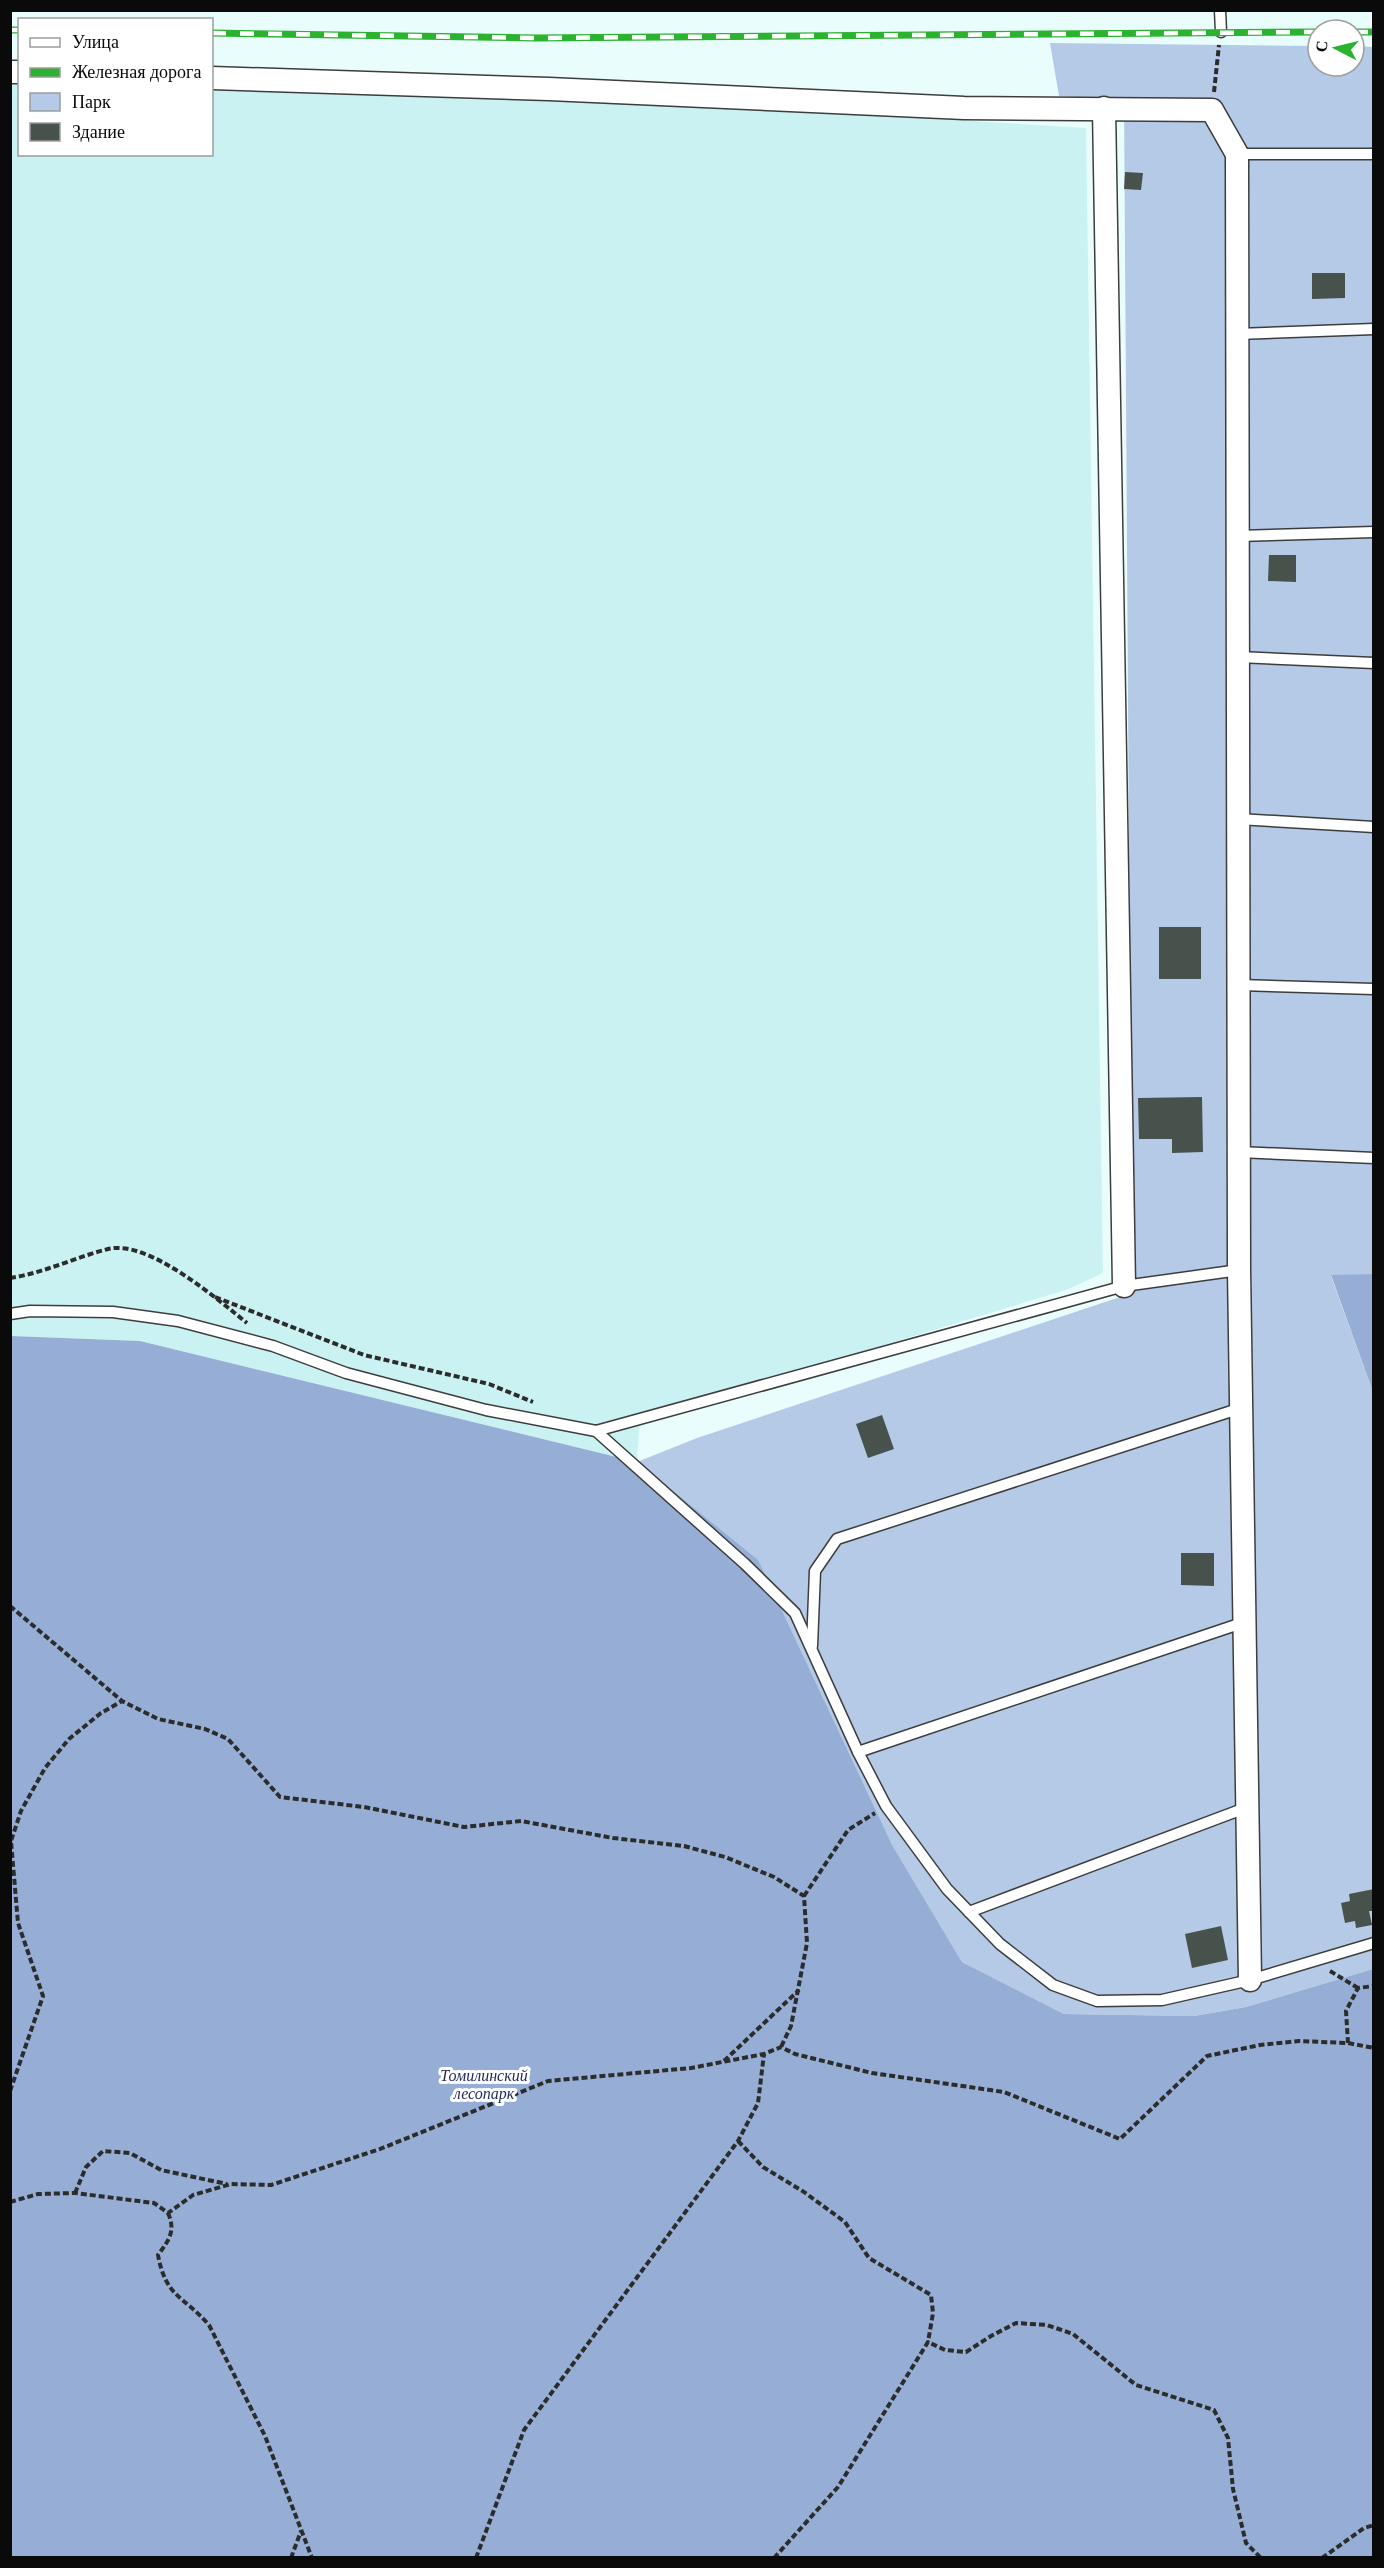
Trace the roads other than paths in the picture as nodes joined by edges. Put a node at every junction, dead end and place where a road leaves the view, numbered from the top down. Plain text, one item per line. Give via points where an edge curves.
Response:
1 (1220, 10) edge
2 (1221, 32) road end
3 (213, 78) edge
4 (1104, 108) junction
5 (1237, 154) junction
6 (1374, 154) edge
7 (1374, 329) edge
8 (1237, 333) junction
9 (1374, 532) edge
10 (1237, 536) junction
11 (1238, 657) junction
12 (1374, 663) edge
13 (1238, 819) junction
14 (1374, 827) edge
15 (1239, 985) junction
16 (1374, 989) edge
17 (1239, 1152) junction
18 (1374, 1158) edge
19 (1239, 1270) junction
20 (1124, 1286) junction
21 (10, 1314) edge
22 (1242, 1408) junction
23 (596, 1431) junction
24 (1245, 1622) junction
25 (812, 1650) junction
26 (858, 1752) junction
27 (1248, 1807) junction
28 (969, 1912) junction
29 (1374, 1943) edge
30 (1250, 1980) junction

1 - 2 lane
3 - 4 street via 964,108
4 - 5 street via 1212,110
4 - 20 street
5 - 6 lane
5 - 8 street
7 - 8 lane
8 - 10 street
9 - 10 lane
10 - 11 street
11 - 12 lane
11 - 13 street
13 - 14 lane
13 - 15 street
15 - 16 lane
15 - 17 street
17 - 18 lane
17 - 19 street
19 - 20 lane
19 - 22 street
20 - 23 lane
21 - 23 lane via 113,1312 178,1321 273,1346 346,1373 486,1410
22 - 24 street
22 - 25 lane via 837,1539 815,1571
23 - 25 lane via 795,1613
24 - 26 lane
24 - 27 street
25 - 26 lane
26 - 28 lane via 886,1806 947,1889
27 - 28 lane
27 - 30 street
28 - 30 lane via 1000,1944 1053,1984 1097,2001 1162,2000
29 - 30 lane

